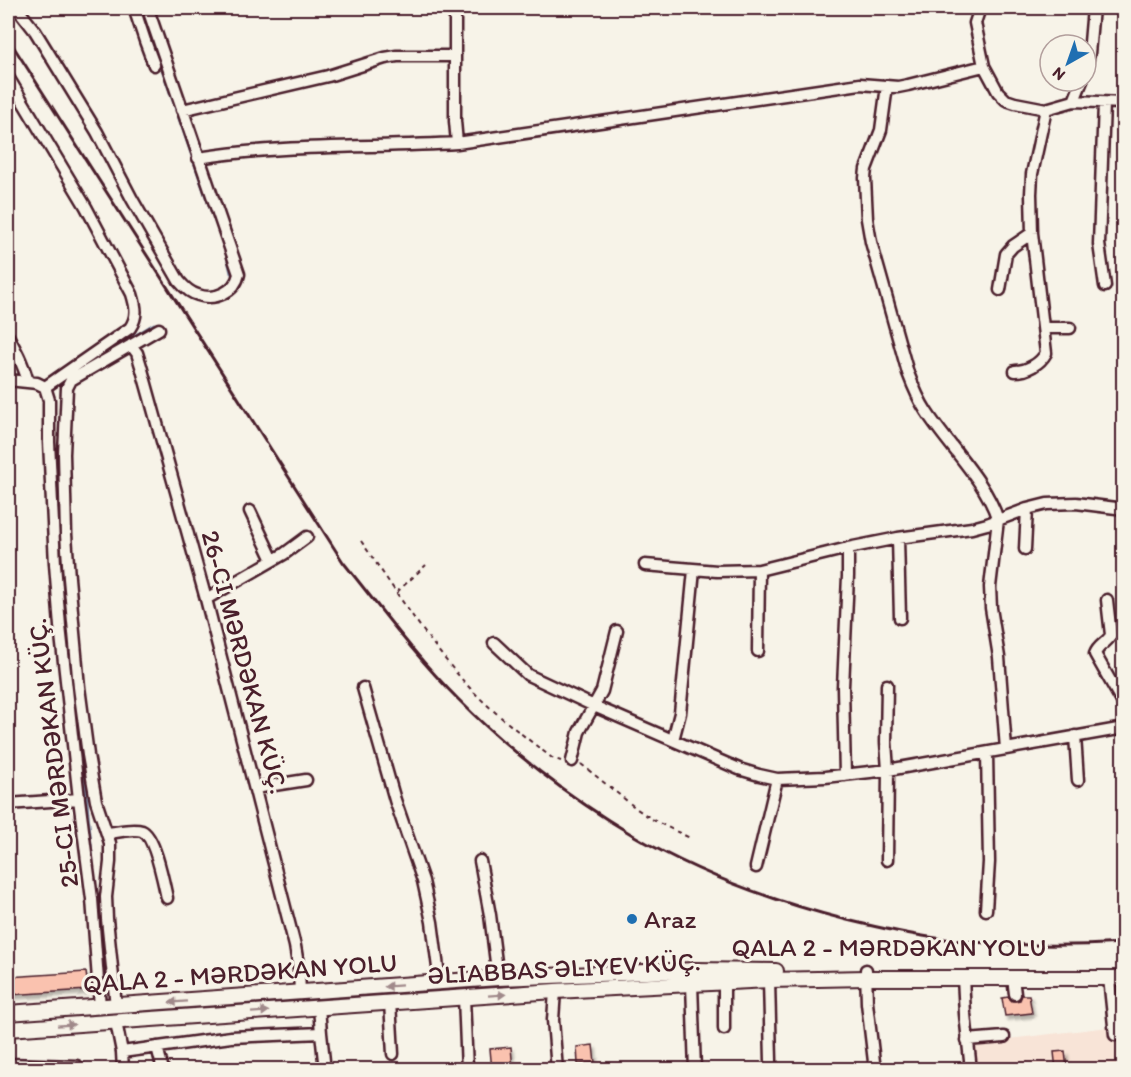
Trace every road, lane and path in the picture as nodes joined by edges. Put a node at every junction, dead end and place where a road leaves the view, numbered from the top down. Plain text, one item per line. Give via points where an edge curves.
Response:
1 (17, 8) edge
2 (134, 8) edge
3 (455, 8) edge
4 (980, 8) edge
5 (1093, 8) edge
6 (150, 15) dead end
7 (1091, 33) edge
8 (455, 56) junction
9 (154, 65) dead end
10 (984, 66) junction
11 (8, 77) edge
12 (887, 86) junction
13 (1077, 93) edge
14 (1074, 101) junction
15 (1104, 103) junction
16 (1124, 103) edge
17 (1046, 109) junction
18 (182, 110) junction
19 (457, 143) junction
20 (198, 158) junction
21 (1032, 233) junction
22 (1105, 286) dead end
23 (1000, 290) dead end
24 (159, 328) dead end
25 (1044, 328) junction
26 (1070, 328) dead end
27 (8, 336) edge
28 (131, 345) junction
29 (1015, 371) dead end
30 (8, 380) edge
31 (28, 382) junction
32 (45, 387) junction
33 (1027, 509) junction
34 (1124, 509) edge
35 (250, 511) dead end
36 (998, 520) junction
37 (307, 537) dead end
38 (898, 538) junction
39 (361, 542) dead end
40 (848, 548) junction
41 (1025, 549) dead end
42 (273, 560) junction
43 (426, 565) dead end
44 (645, 565) dead end
45 (694, 570) junction
46 (759, 570) junction
47 (397, 592) junction
48 (206, 599) junction
49 (1107, 600) dead end
50 (900, 618) dead end
51 (617, 630) dead end
52 (494, 643) dead end
53 (758, 651) dead end
54 (887, 684) dead end
55 (363, 688) dead end
56 (1124, 705) edge
57 (594, 706) junction
58 (1124, 728) edge
59 (1075, 736) junction
60 (673, 740) junction
61 (1006, 749) junction
62 (987, 753) junction
63 (572, 761) junction
64 (888, 770) junction
65 (845, 775) junction
66 (777, 778) junction
67 (306, 780) dead end
68 (1078, 780) dead end
69 (255, 788) junction
70 (79, 799) junction
71 (8, 804) edge
72 (108, 833) junction
73 (692, 839) dead end
74 (887, 860) dead end
75 (480, 861) dead end
76 (756, 867) dead end
77 (167, 898) dead end
78 (986, 910) dead end
79 (1124, 972) edge
80 (866, 974) junction
81 (498, 978) junction
82 (963, 978) junction
83 (1014, 978) junction
84 (1117, 978) edge
85 (769, 980) junction
86 (724, 982) junction
87 (440, 983) junction
88 (692, 984) junction
89 (555, 991) junction
90 (300, 993) junction
91 (1016, 994) dead end
92 (464, 997) junction
93 (390, 1002) junction
94 (116, 1006) junction
95 (100, 1007) junction
96 (319, 1007) junction
97 (301, 1009) junction
98 (8, 1013) edge
99 (116, 1022) junction
100 (8, 1029) edge
101 (724, 1029) dead end
102 (321, 1033) junction
103 (1115, 1035) dead end
104 (1004, 1037) dead end
105 (967, 1040) junction
106 (157, 1047) junction
107 (122, 1052) junction
108 (393, 1054) dead end
109 (771, 1061) dead end
110 (8, 1064) edge
111 (82, 1070) edge
112 (123, 1070) edge
113 (163, 1070) edge
114 (325, 1070) edge
115 (467, 1070) edge
116 (556, 1070) edge
117 (695, 1070) edge
118 (875, 1070) edge
119 (970, 1070) edge

1 - 20 street via 97,132 179,281 195,295 214,297 231,289 239,274
2 - 9 street
3 - 8 street
4 - 10 street via 975,23
5 - 7 street
6 - 18 street
8 - 18 street via 385,58 328,76
8 - 19 street
10 - 12 street via 908,85
10 - 17 street via 1006,100
11 - 32 street via 86,207 136,305 130,328
12 - 19 street via 860,84
12 - 36 street via 879,140 865,178 871,242 915,391 989,499
13 - 14 street
14 - 15 street
14 - 17 street
15 - 16 street
15 - 22 street via 1099,244
17 - 21 street via 1032,174
18 - 20 street
19 - 20 street
21 - 23 street via 1006,254
21 - 25 street
24 - 28 street
25 - 26 street
25 - 29 street via 1044,357 1027,370
27 - 31 street
28 - 48 street via 141,366
28 - 72 street via 70,381 64,430 66,534 79,687 96,801
30 - 31 street
31 - 32 street
32 - 70 street, 25-CI MƏRDƏKAN KÜÇ. via 49,400 60,626
33 - 34 street via 1076,503
33 - 36 street
33 - 41 street
35 - 42 street
36 - 38 street via 972,528
36 - 61 street via 990,586
37 - 42 street
38 - 40 street
38 - 50 street
39 - 47 path
40 - 46 street
40 - 65 street via 843,687
42 - 48 street
43 - 47 path
44 - 45 street
45 - 46 street
45 - 60 street via 680,713
46 - 53 street
47 - 63 path via 468,686 552,758
48 - 69 street
49 - 56 street via 1111,635 1095,654
51 - 57 street via 606,678
52 - 57 street via 528,675
54 - 64 street
55 - 87 street via 423,881
57 - 60 street
57 - 63 street via 579,732
58 - 59 street
59 - 61 street
59 - 68 street
60 - 66 street via 739,769
61 - 62 street
62 - 64 street
62 - 78 street
63 - 73 path via 582,764 655,821
64 - 65 street
64 - 74 street
65 - 66 street
66 - 76 street
67 - 69 street
69 - 90 street via 295,946
70 - 71 street
70 - 95 street, 25-CI MƏRDƏKAN KÜÇ.
72 - 77 street via 147,834
72 - 94 street via 111,851 106,919
75 - 81 street
79 - 80 main road, QALA 2 - MƏRDƏKAN YOLU
80 - 81 main road, QALA 2 - MƏRDƏKAN YOLU via 695,970
80 - 82 main road, ƏLIABBAS ƏLIYEV KÜÇ.
80 - 85 main road, ƏLIABBAS ƏLIYEV KÜÇ.
80 - 118 street
81 - 87 main road, QALA 2 - MƏRDƏKAN YOLU
82 - 83 main road, ƏLIABBAS ƏLIYEV KÜÇ.
82 - 105 street
83 - 84 main road, ƏLIABBAS ƏLIYEV KÜÇ.
83 - 91 street
84 - 103 street
85 - 86 main road, ƏLIABBAS ƏLIYEV KÜÇ.
85 - 109 street
86 - 88 main road, ƏLIABBAS ƏLIYEV KÜÇ.
86 - 101 street
87 -> 90 main road, QALA 2 - MƏRDƏKAN YOLU
88 - 89 main road, ƏLIABBAS ƏLIYEV KÜÇ.
88 - 117 street
92 -> 89 main road, ƏLIABBAS ƏLIYEV KÜÇ.
89 - 116 street
90 -> 94 main road, QALA 2 - MƏRDƏKAN YOLU
90 - 97 main road
92 - 93 main road, ƏLIABBAS ƏLIYEV KÜÇ.
92 - 115 street
93 - 96 main road, ƏLIABBAS ƏLIYEV KÜÇ.
93 - 108 street
94 - 95 main road, QALA 2 - MƏRDƏKAN YOLU
95 - 98 main road, QALA 2 - MƏRDƏKAN YOLU
96 - 97 main road, ƏLIABBAS ƏLIYEV KÜÇ.
96 - 102 street
99 -> 97 main road, ƏLIABBAS ƏLIYEV KÜÇ.
100 -> 99 main road, ƏLIABBAS ƏLIYEV KÜÇ.
99 - 107 street
102 - 106 street via 231,1037
102 - 114 street
104 - 105 street
105 - 119 street
106 - 107 street
106 - 113 street
107 - 112 street
110 - 111 street via 77,1066

